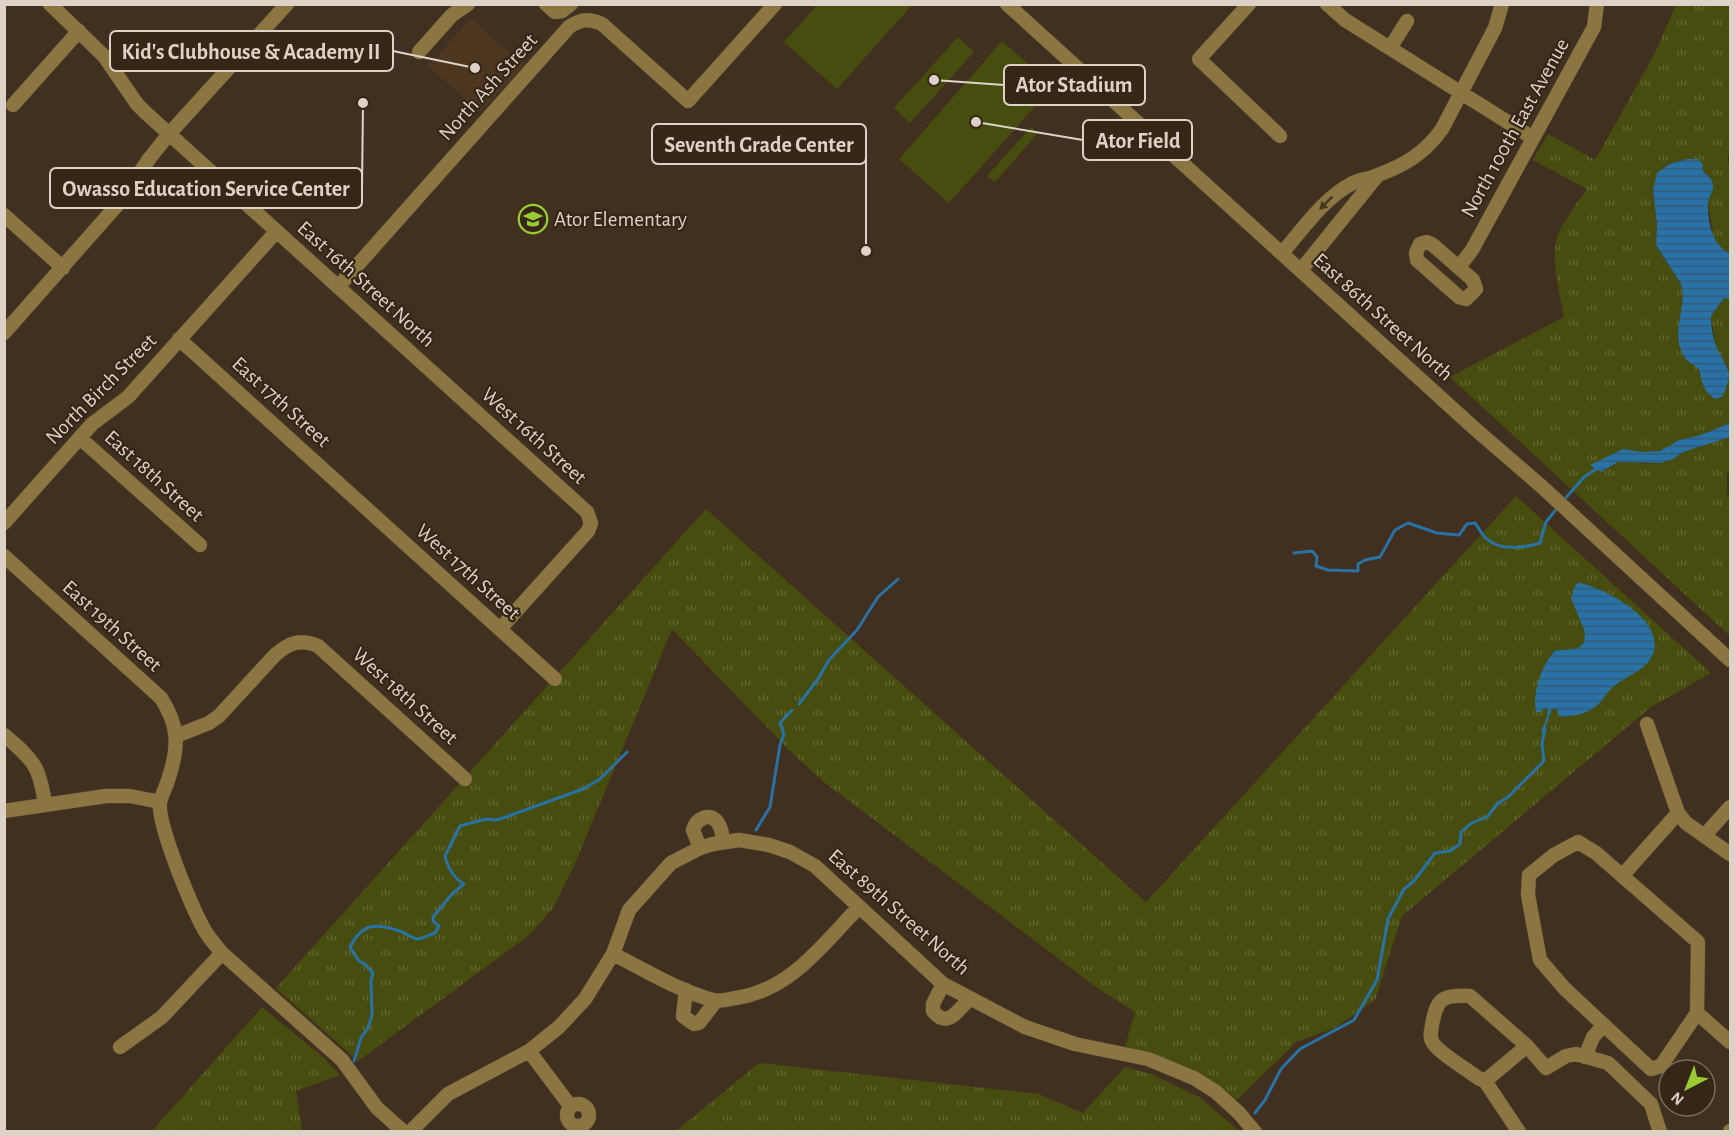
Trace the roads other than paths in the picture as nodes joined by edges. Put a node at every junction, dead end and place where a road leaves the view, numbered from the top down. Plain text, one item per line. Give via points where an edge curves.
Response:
1 (50, 4) edge
2 (287, 4) edge
3 (468, 4) edge
4 (546, 4) edge
5 (571, 4) edge
6 (775, 4) edge
7 (1007, 4) edge
8 (1249, 4) edge
9 (1327, 4) edge
10 (1502, 4) edge
11 (1598, 4) edge
12 (1407, 21) dead end
13 (79, 31) junction
14 (1390, 48) junction
15 (419, 52) dead end
16 (1460, 94) junction
17 (13, 105) dead end
18 (169, 135) junction
19 (1280, 136) dead end
20 (1533, 138) junction
21 (1377, 176) junction
22 (4, 215) edge
23 (276, 232) junction
24 (1282, 253) junction
25 (1459, 267) junction
26 (63, 268) junction
27 (1301, 270) junction
28 (338, 287) junction
29 (4, 333) edge
30 (179, 339) junction
31 (453, 391) joint
32 (80, 438) junction
33 (354, 495) joint
34 (4, 523) edge
35 (200, 545) dead end
36 (4, 556) edge
37 (500, 629) junction
38 (1731, 660) edge
39 (555, 679) dead end
40 (1647, 724) dead end
41 (4, 735) edge
42 (176, 736) junction
43 (465, 779) dead end
44 (160, 802) junction
45 (45, 805) junction
46 (1731, 807) edge
47 (4, 811) edge
48 (1678, 813) junction
49 (1705, 835) junction
50 (723, 841) junction
51 (700, 848) junction
52 (1731, 854) edge
53 (1622, 876) junction
54 (859, 907) junction
55 (222, 953) junction
56 (613, 954) junction
57 (943, 984) junction
58 (686, 990) junction
59 (969, 999) junction
60 (716, 1001) junction
61 (1697, 1013) junction
62 (1604, 1025) junction
63 (1731, 1042) edge
64 (1527, 1046) junction
65 (120, 1047) dead end
66 (529, 1051) junction
67 (1585, 1057) junction
68 (1485, 1081) junction
69 (571, 1107) dead end
70 (404, 1131) edge
71 (410, 1131) edge
72 (1256, 1131) edge
73 (1519, 1131) edge
74 (1660, 1131) edge

1 - 13 street, East 16th Street North
2 - 18 street
3 - 15 street via 452,15
4 - 5 street via 555,12
6 - 28 street, North Ash Street via 688,101 602,24 587,19 576,22
7 - 24 street, East 86th Street North
8 - 19 street via 1199,59
9 - 14 street
10 - 16 street via 1495,28
11 - 20 street, North 100th East Avenue via 1594,27
12 - 14 street
13 - 17 street
13 - 18 street, East 16th Street North via 104,56 137,104
14 - 16 street
16 - 20 street
16 - 21 street via 1442,129 1425,150
18 - 23 street, East 16th Street North
18 - 26 street via 119,203
20 - 25 street, North 100th East Avenue
21 -> 24 street via 1353,183 1336,194
21 - 27 street
22 - 26 street
23 - 28 street, East 16th Street North
23 - 30 street, North Birch Street
24 - 27 street, East 86th Street North
25 - 25 street via 1433,245 1420,244 1417,260 1466,299 1476,289 1473,280
26 - 29 street
27 - 38 street, East 86th Street North
28 - 31 street, East 16th Street North
30 - 32 street, North Birch Street via 128,397
30 - 33 street, East 17th Street
31 - 37 street, West 16th Street via 587,512 591,523
32 - 34 street, North Birch Street
32 - 35 street, East 18th Street
33 - 37 street, West 17th Street
36 - 42 street, East 19th Street via 161,698 171,714
37 - 39 street, West 17th Street
40 - 48 street
41 - 45 street via 33,763 41,778
42 - 43 street, West 18th Street via 219,716 274,655 292,642 301,641 318,645
42 - 44 street via 175,759
44 - 45 street via 117,795
44 - 55 street via 165,836 198,918
45 - 47 street
46 - 49 street
48 - 49 street
48 - 53 street
49 - 52 street
50 - 51 street, East 89th Street North
50 - 51 street via 717,821 704,817 696,822 693,831
50 - 54 street, East 89th Street North via 739,840 790,852 815,866
51 - 56 street via 671,864 629,910
53 - 61 street via 1698,942
53 - 62 street via 1578,842 1528,874 1540,960
54 - 57 street, East 89th Street North
54 - 60 street via 794,974 769,989
55 - 65 street via 162,1017
55 - 70 street via 342,1060 377,1108
56 - 58 street
56 - 66 street via 585,999 559,1028
57 - 59 street, East 89th Street North
57 - 59 street via 933,1004 937,1017 951,1019
58 - 60 street
58 - 60 street via 683,1016 694,1024
59 - 72 street, East 89th Street North via 1025,1027 1075,1044 1148,1059 1194,1078 1232,1106
61 - 62 street via 1660,1066 1651,1069
61 - 63 street
62 - 67 street via 1593,1037
64 - 67 street via 1546,1068 1566,1056
64 - 68 street
64 - 68 street via 1470,996 1451,996 1439,1001 1430,1037 1434,1045
66 - 69 street
66 - 71 street via 448,1094
67 - 74 street via 1608,1063 1641,1092 1651,1104
68 - 73 street

